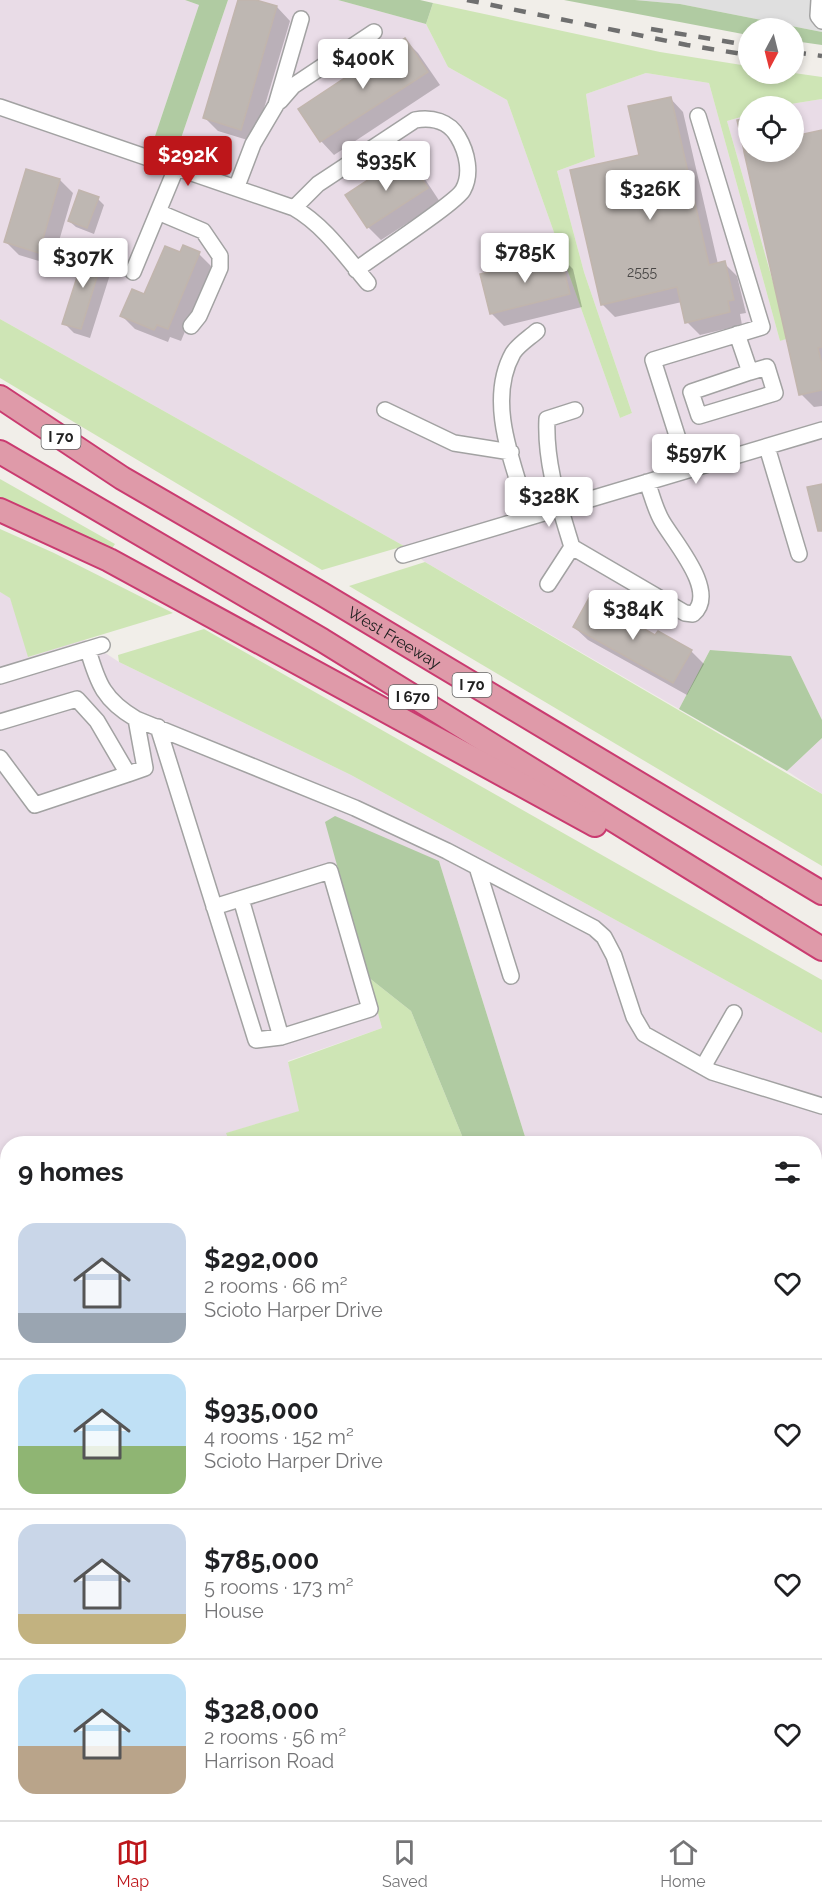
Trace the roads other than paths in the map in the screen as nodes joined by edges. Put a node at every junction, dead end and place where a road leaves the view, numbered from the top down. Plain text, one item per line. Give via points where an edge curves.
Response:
1 (819, 0) edge
2 (301, 19) dead end
3 (822, 21) edge
4 (374, 32) dead end
5 (276, 105) junction
6 (0, 107) edge
7 (698, 116) dead end
8 (177, 166) junction
9 (237, 186) junction
10 (294, 208) junction
11 (158, 212) junction
12 (356, 270) junction
13 (133, 272) dead end
14 (368, 283) dead end
15 (191, 326) dead end
16 (537, 331) dead end
17 (737, 334) junction
18 (750, 372) junction
19 (0, 397) edge
20 (385, 410) dead end
21 (575, 410) dead end
22 (0, 412) edge
23 (822, 430) edge
24 (767, 447) junction
25 (0, 452) edge
26 (511, 453) junction
27 (688, 470) junction
28 (122, 478) junction
29 (647, 482) junction
30 (560, 508) junction
31 (0, 510) edge
32 (529, 517) junction
33 (572, 547) junction
34 (799, 554) dead end
35 (403, 555) dead end
36 (548, 584) dead end
37 (0, 676) edge
38 (136, 719) junction
39 (0, 722) edge
40 (158, 727) junction
41 (0, 758) edge
42 (128, 774) junction
43 (477, 867) junction
44 (822, 893) edge
45 (241, 899) junction
46 (214, 907) junction
47 (822, 950) edge
48 (510, 976) dead end
49 (734, 1012) dead end
50 (281, 1037) junction
51 (704, 1067) junction
52 (822, 1106) edge

1 - 3 street via 818,16
2 - 5 street
4 - 5 street via 293,86
5 - 9 street via 253,144
6 - 8 street
7 - 17 street via 762,327
8 - 9 street
8 - 11 street
9 - 10 street
10 - 12 street via 337,246
10 - 12 street via 318,184 415,120 428,117 446,123 458,135 468,170 461,193
11 - 13 street
11 - 15 street via 202,231 220,256 220,268
12 - 14 street
16 - 26 street via 514,351 504,374 503,422
17 - 18 street
17 - 27 street via 653,360
18 - 18 street via 690,392 699,416 775,393 767,367
19 - 28 highway, West Freeway / I 70
20 - 26 street via 454,443
21 - 30 street via 547,419 547,456
22 - 28 highway
23 - 24 street
24 - 27 street
24 - 34 street
25 - 47 highway, I 670 via 303,628
26 - 32 street
27 - 29 street
28 - 44 highway, West Freeway / I 70
29 - 30 street
29 - 33 street via 660,516 697,580 702,598 700,608 685,614
30 - 32 street
30 - 33 street
31 - 47 highway via 182,599
32 - 35 street
33 - 36 street
37 - 38 street via 95,647 97,681 118,708
38 - 40 street
38 - 42 street via 145,768
39 - 42 street via 77,699 98,721
40 - 43 street via 355,808
40 - 46 street
41 - 42 street via 35,805
43 - 48 street
43 - 51 street via 594,928 614,956 634,1017 644,1034
45 - 46 street
45 - 50 street
45 - 50 street via 330,871 370,1009
46 - 50 street via 256,1040
49 - 51 street
51 - 52 street

